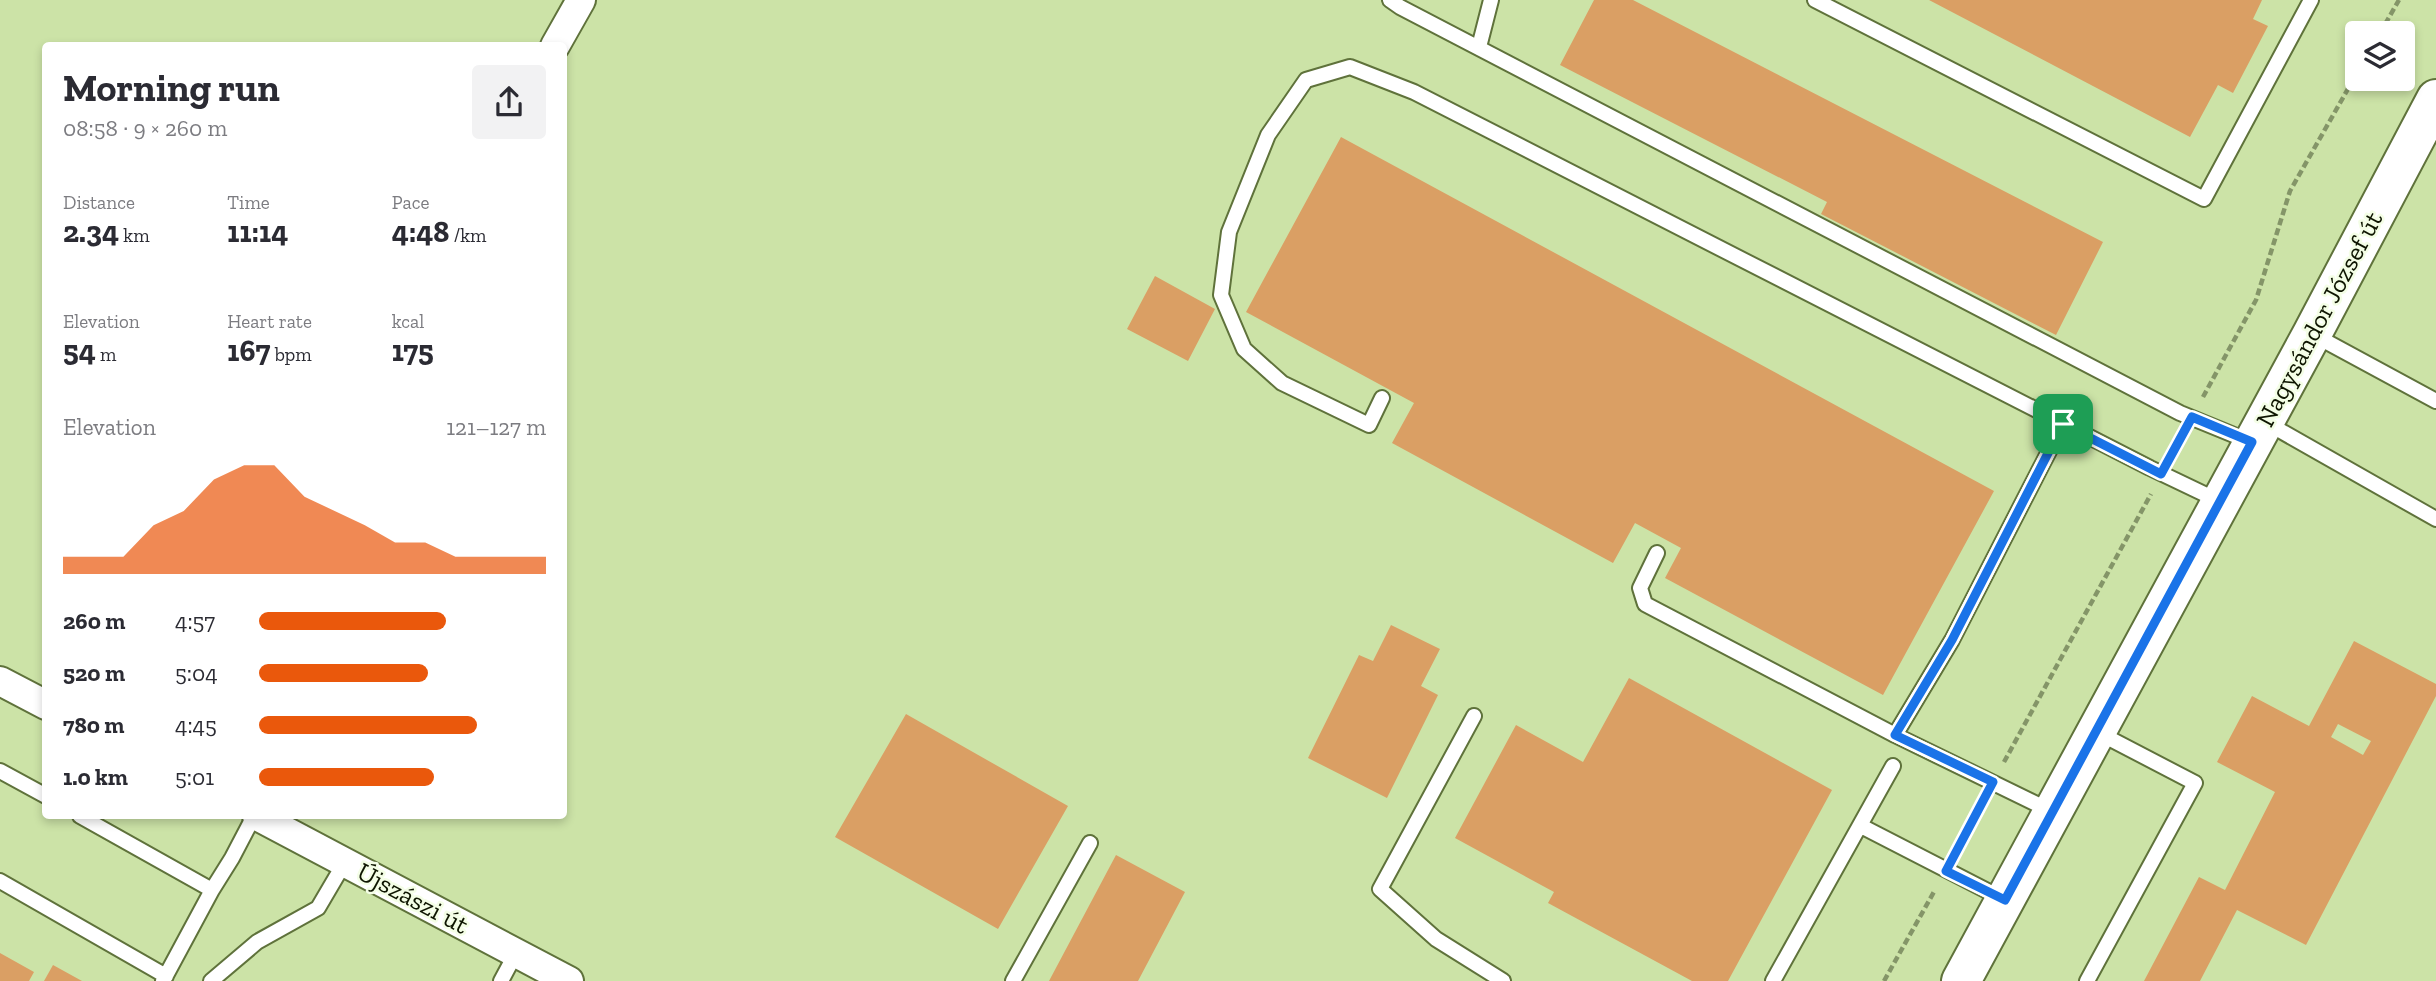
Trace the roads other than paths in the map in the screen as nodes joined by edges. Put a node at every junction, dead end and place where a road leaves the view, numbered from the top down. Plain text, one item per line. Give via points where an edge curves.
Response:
1 (581, 0) edge
2 (1390, 0) edge
3 (1491, 0) edge
4 (1815, 0) edge
5 (2311, 0) edge
6 (557, 42) edge
7 (1479, 47) junction
8 (2436, 99) edge
9 (2312, 334) junction
10 (1382, 398) dead end
11 (2436, 401) edge
12 (2063, 424) junction
13 (2258, 432) junction
14 (2220, 502) junction
15 (2436, 519) edge
16 (1657, 553) dead end
17 (0, 681) edge
18 (42, 703) edge
19 (1474, 716) dead end
20 (2096, 732) junction
21 (1895, 735) junction
22 (1893, 766) dead end
23 (0, 771) edge
24 (42, 794) edge
25 (2053, 812) junction
26 (85, 819) edge
27 (254, 819) edge
28 (262, 819) edge
29 (1861, 827) junction
30 (1090, 844) dead end
31 (345, 862) junction
32 (0, 881) edge
33 (212, 890) junction
34 (2005, 900) junction
35 (516, 953) junction
36 (164, 978) edge
37 (211, 981) edge
38 (501, 981) edge
39 (569, 981) edge
40 (1013, 981) edge
41 (1503, 981) edge
42 (1773, 981) edge
43 (1961, 981) edge
44 (2087, 981) edge

1 - 6 street
2 - 7 lane
3 - 7 lane
4 - 5 lane via 2204,199
7 - 13 lane via 2192,417
8 - 9 street, Nagysándor József út
9 - 11 lane
9 - 13 street, Nagysándor József út
10 - 12 lane via 1369,425 1282,383 1244,349 1221,295 1229,232 1268,135 1306,80 1350,67 1414,92
12 - 14 lane
12 - 21 lane via 1952,640
13 - 14 street, Nagysándor József út
13 - 15 lane
14 - 20 street, Nagysándor József út
16 - 21 lane via 1640,588 1645,604
17 - 18 street
19 - 41 lane via 1380,889 1436,939
20 - 25 street, Nagysándor József út
20 - 44 lane via 2195,783
21 - 25 lane
22 - 29 lane
23 - 24 lane
25 - 34 street, Nagysándor József út
26 - 33 lane
27 - 33 lane
28 - 31 street, Újszászi út
29 - 34 lane
29 - 42 lane
30 - 40 lane
31 - 35 street, Újszászi út
31 - 37 lane via 318,908 257,942
32 - 36 lane
33 - 36 lane
34 - 43 street, Nagysándor József út
35 - 38 lane
35 - 39 street, Újszászi út

